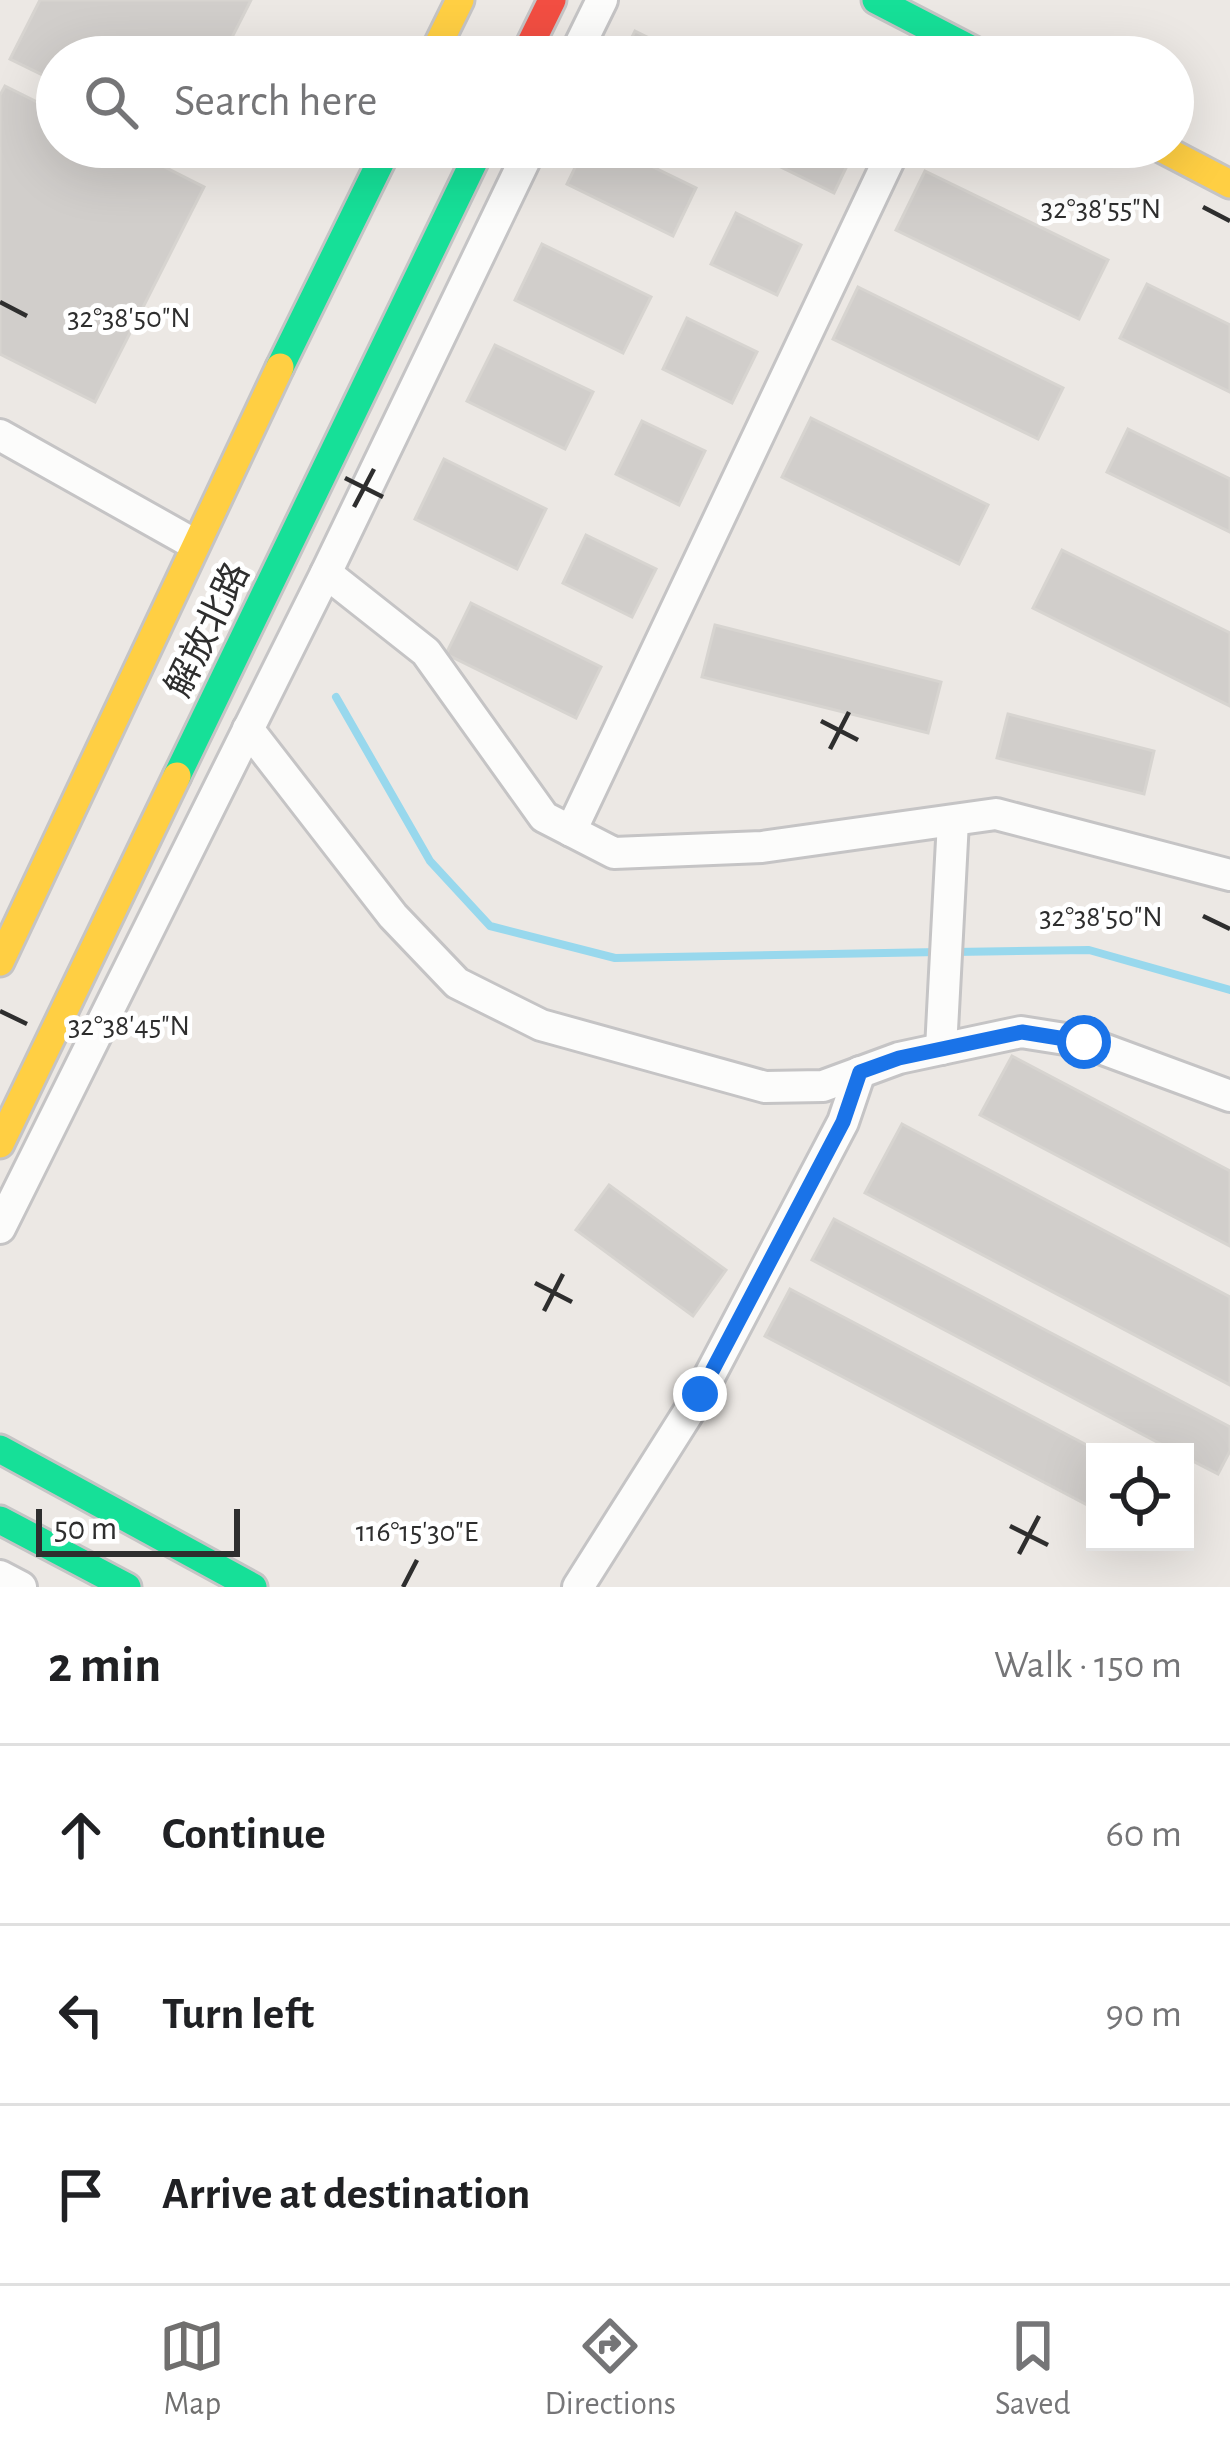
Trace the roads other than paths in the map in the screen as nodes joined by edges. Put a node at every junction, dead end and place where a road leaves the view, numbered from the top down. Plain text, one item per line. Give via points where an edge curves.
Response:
1 (460, 0) edge
2 (552, 0) edge
3 (602, 0) edge
4 (876, 0) edge
5 (442, 36) edge
6 (534, 36) edge
7 (584, 36) edge
8 (927, 36) edge
9 (1194, 165) edge
10 (378, 168) edge
11 (471, 168) edge
12 (521, 168) edge
13 (885, 168) edge
14 (1230, 184) edge
15 (0, 435) edge
16 (194, 544) junction
17 (326, 573) junction
18 (248, 729) junction
19 (953, 821) junction
20 (571, 830) junction
21 (1230, 875) edge
22 (0, 962) edge
23 (941, 1049) junction
24 (860, 1072) junction
25 (1230, 1096) edge
26 (0, 1144) edge
27 (0, 1228) edge
28 (0, 1449) edge
29 (0, 1520) edge
30 (0, 1576) edge
31 (21, 1587) edge
32 (127, 1587) edge
33 (253, 1587) edge
34 (578, 1587) edge

1 - 5 main road
2 - 6 main road
3 - 7 street
4 - 8 main road
9 - 14 main road
10 - 16 main road, 解放北路
11 - 26 main road, 解放北路
12 - 17 street
13 - 20 street
15 - 16 street
16 - 22 main road, 解放北路
17 - 18 street
17 - 20 street via 426,652 544,817
18 - 24 street via 393,916 458,983 541,1025 765,1087 823,1086
18 - 27 street
19 - 20 street via 762,848 614,853
19 - 21 street via 996,814
19 - 23 street
23 - 24 street
23 - 25 street via 1022,1032 1063,1038
24 - 34 street via 843,1122 700,1394
28 - 33 main road
29 - 32 main road
30 - 31 street

